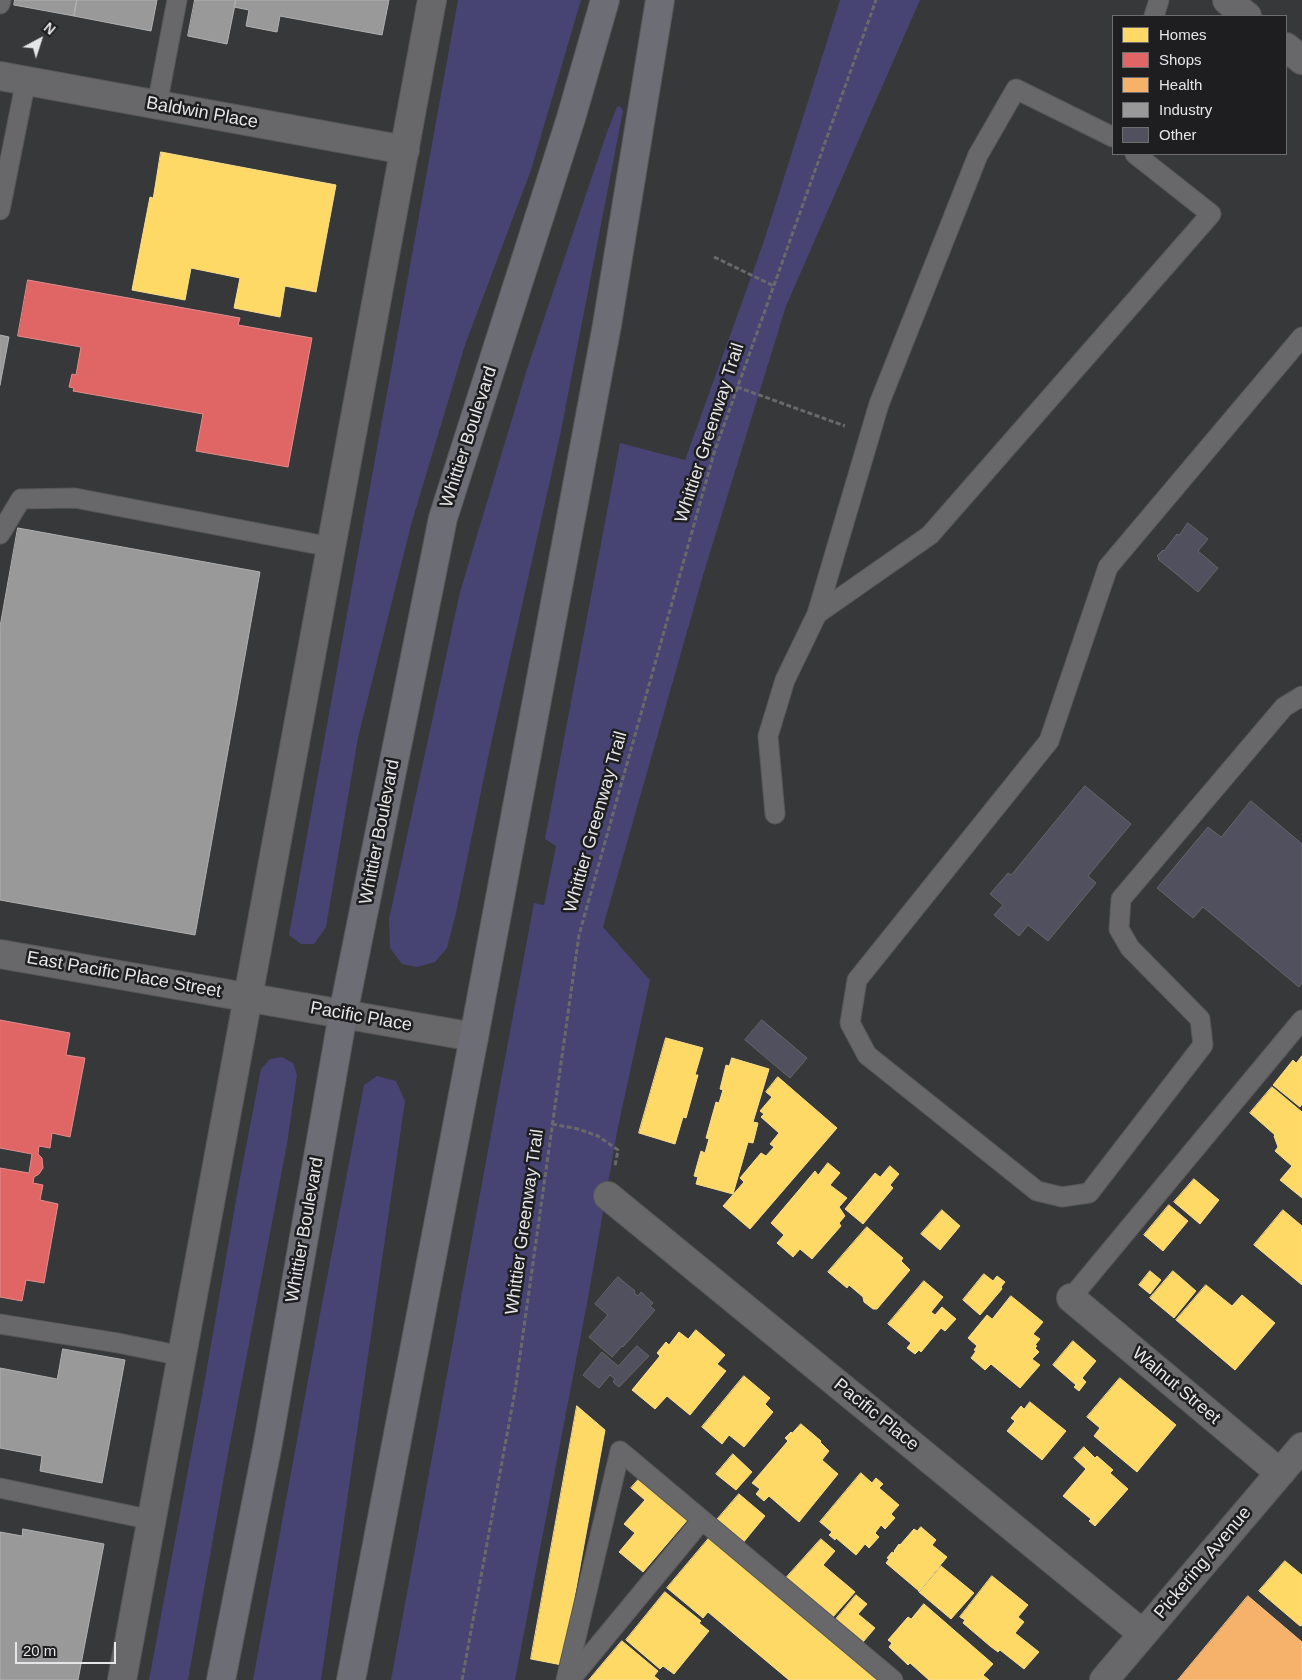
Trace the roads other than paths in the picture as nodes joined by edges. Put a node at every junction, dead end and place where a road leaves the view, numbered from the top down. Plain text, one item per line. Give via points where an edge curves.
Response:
1 (1, 0) edge
2 (177, 0) edge
3 (432, 0) edge
4 (605, 0) edge
5 (660, 0) edge
6 (1159, 0) edge
7 (1227, 0) edge
8 (0, 4) edge
9 (1154, 15) edge
10 (1246, 15) edge
11 (1287, 48) edge
12 (1302, 60) edge
13 (13, 78) edge
14 (157, 104) junction
15 (1112, 133) edge
16 (405, 150) junction
17 (1135, 155) edge
18 (0, 210) edge
19 (1302, 337) edge
20 (0, 534) edge
21 (331, 547) junction
22 (816, 614) junction
23 (1302, 696) edge
24 (775, 814) dead end
25 (0, 954) edge
26 (248, 997) junction
27 (343, 1014) junction
28 (1302, 1020) edge
29 (474, 1036) junction
30 (608, 1196) road end
31 (1072, 1298) joint
32 (0, 1324) edge
33 (182, 1356) junction
34 (1302, 1447) edge
35 (1280, 1473) junction
36 (0, 1488) edge
37 (152, 1520) junction
38 (702, 1520) junction
39 (1143, 1634) junction
40 (122, 1680) edge
41 (222, 1680) edge
42 (351, 1680) edge
43 (568, 1680) edge
44 (893, 1680) edge
45 (1104, 1680) edge

1 - 8 lane
2 - 14 lane
3 - 16 street
4 - 27 main road, Whittier Boulevard via 571,118 443,518
5 - 29 main road via 607,325
6 - 9 lane
7 - 10 street
11 - 12 street
13 - 14 street, Baldwin Place
13 - 18 lane
14 - 16 street, Baldwin Place
15 - 22 lane via 1016,89 978,155 879,404
16 - 21 street
17 - 22 lane via 1211,214 930,535
19 - 23 lane via 1108,567 1049,741 857,980 850,1023 867,1056 1037,1191 1062,1197 1089,1193 1203,1045 1200,1019 1130,948 1119,929 1122,899 1284,707
20 - 21 lane via 21,499 75,498
21 - 26 street
22 - 24 lane via 785,680 768,736
25 - 26 street, East Pacific Place Street
26 - 27 street, Pacific Place
26 - 33 street
27 - 29 street, Pacific Place
27 - 41 main road, Whittier Boulevard via 268,1443
28 - 31 lane
29 - 42 main road
30 - 39 street, Pacific Place
31 - 35 street, Walnut Street
32 - 33 lane
33 - 37 street
34 - 35 street, Pickering Avenue
35 - 39 street, Pickering Avenue
36 - 37 lane
37 - 40 street
38 - 43 lane
38 - 43 lane via 620,1451
38 - 44 lane
39 - 45 street, Pickering Avenue

